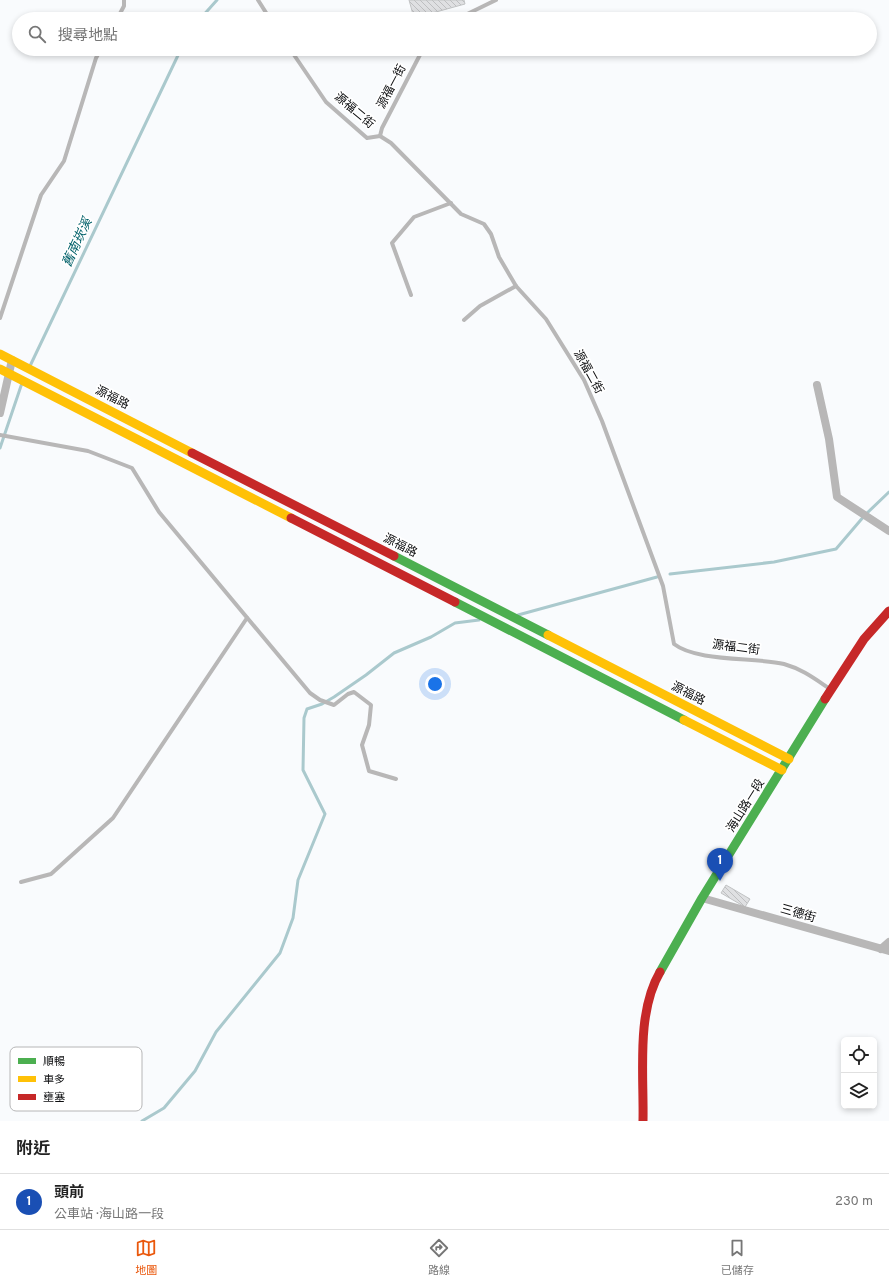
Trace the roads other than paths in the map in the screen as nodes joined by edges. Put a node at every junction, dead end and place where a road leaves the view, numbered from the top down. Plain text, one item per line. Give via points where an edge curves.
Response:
1 (124, 0) edge
2 (258, 0) edge
3 (496, 0) edge
4 (121, 12) edge
5 (266, 12) edge
6 (471, 12) edge
7 (97, 56) edge
8 (295, 56) edge
9 (419, 56) edge
10 (380, 136) junction
11 (451, 204) junction
12 (516, 286) junction
13 (411, 295) dead end
14 (0, 318) edge
15 (464, 320) dead end
16 (0, 354) edge
17 (12, 360) junction
18 (4, 371) edge
19 (817, 385) dead end
20 (0, 413) edge
21 (0, 435) edge
22 (889, 531) edge
23 (889, 611) edge
24 (247, 618) junction
25 (831, 690) junction
26 (789, 759) junction
27 (782, 770) junction
28 (396, 779) dead end
29 (21, 882) dead end
30 (702, 898) junction
31 (889, 942) edge
32 (885, 950) edge
33 (643, 1121) edge

1 - 4 lane
2 - 5 lane
3 - 6 lane
7 - 14 lane via 64,161 41,195
8 - 10 lane, 源福二街 via 326,102 367,138
9 - 10 lane, 源福一街
10 - 11 lane, 源福二街 via 391,143
11 - 12 lane, 源福二街 via 461,214 484,224
11 - 13 lane via 414,217 392,244
12 - 15 lane via 480,306
12 - 25 lane, 源福二街 via 546,320 584,380 602,421 663,586 674,644 681,650 719,657 783,664 802,670
16 - 17 street, 源福路
17 - 18 street
17 - 26 street, 源福路
18 - 20 street
18 - 27 street, 源福路
19 - 22 street via 829,439 837,497
21 - 24 lane via 88,451 132,468 159,512
23 - 25 street, 海山路一段 via 864,638
24 - 28 lane via 310,693 320,700 333,704 354,692 371,705 369,725 362,745 369,771
24 - 29 lane via 113,818 51,874
25 - 26 street, 海山路一段
26 - 27 street, 海山路一段
27 - 30 street, 海山路一段
30 - 32 street, 三德街
30 - 33 street, 海山路一段 via 654,982 646,1011
31 - 32 street

